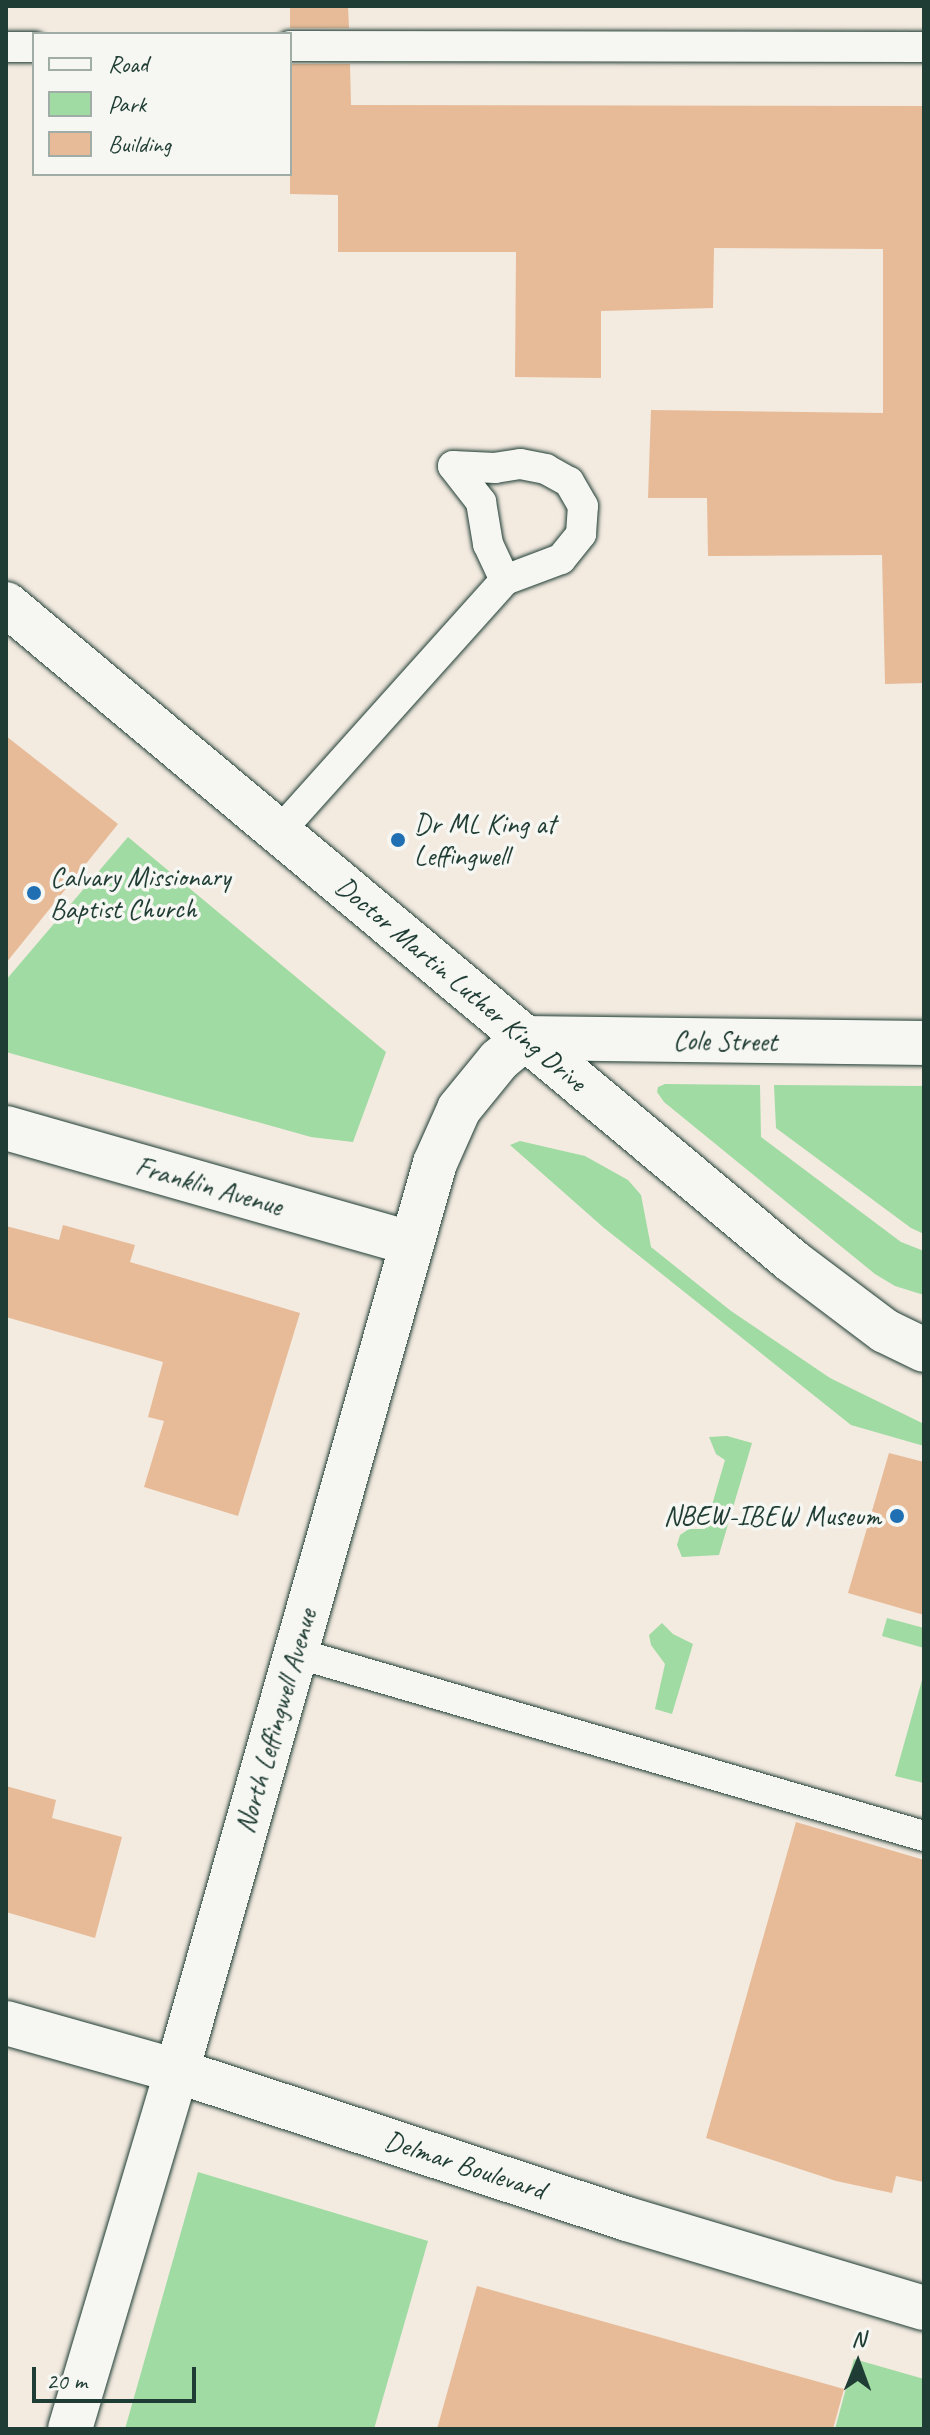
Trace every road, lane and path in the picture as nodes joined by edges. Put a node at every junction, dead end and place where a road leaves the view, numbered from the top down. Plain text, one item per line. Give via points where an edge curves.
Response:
1 (292, 46) edge
2 (6, 47) edge
3 (32, 47) edge
4 (924, 47) edge
5 (505, 580) junction
6 (6, 604) edge
7 (279, 832) junction
8 (525, 1038) junction
9 (924, 1043) edge
10 (6, 1128) edge
11 (412, 1244) junction
12 (924, 1350) edge
13 (296, 1653) junction
14 (924, 1836) edge
15 (6, 2023) edge
16 (177, 2071) junction
17 (924, 2308) edge
18 (70, 2429) edge

1 - 4 lane
2 - 3 lane
5 - 5 lane via 561,559 581,534 583,506 569,482 546,469 520,464 453,466 481,502 488,544
5 - 7 lane
6 - 7 street, Doctor Martin Luther King Drive
7 - 8 street, Doctor Martin Luther King Drive
8 - 9 street, Cole Street
8 - 11 street, North Leffingwell Avenue via 499,1060 459,1109 435,1163
8 - 12 street, Doctor Martin Luther King Drive via 792,1261 885,1331
10 - 11 street, Franklin Avenue
11 - 13 street, North Leffingwell Avenue
13 - 14 lane
13 - 16 street, North Leffingwell Avenue
15 - 16 street, Delmar Boulevard
16 - 17 street, Delmar Boulevard via 627,2219
16 - 18 street, North Leffingwell Avenue

